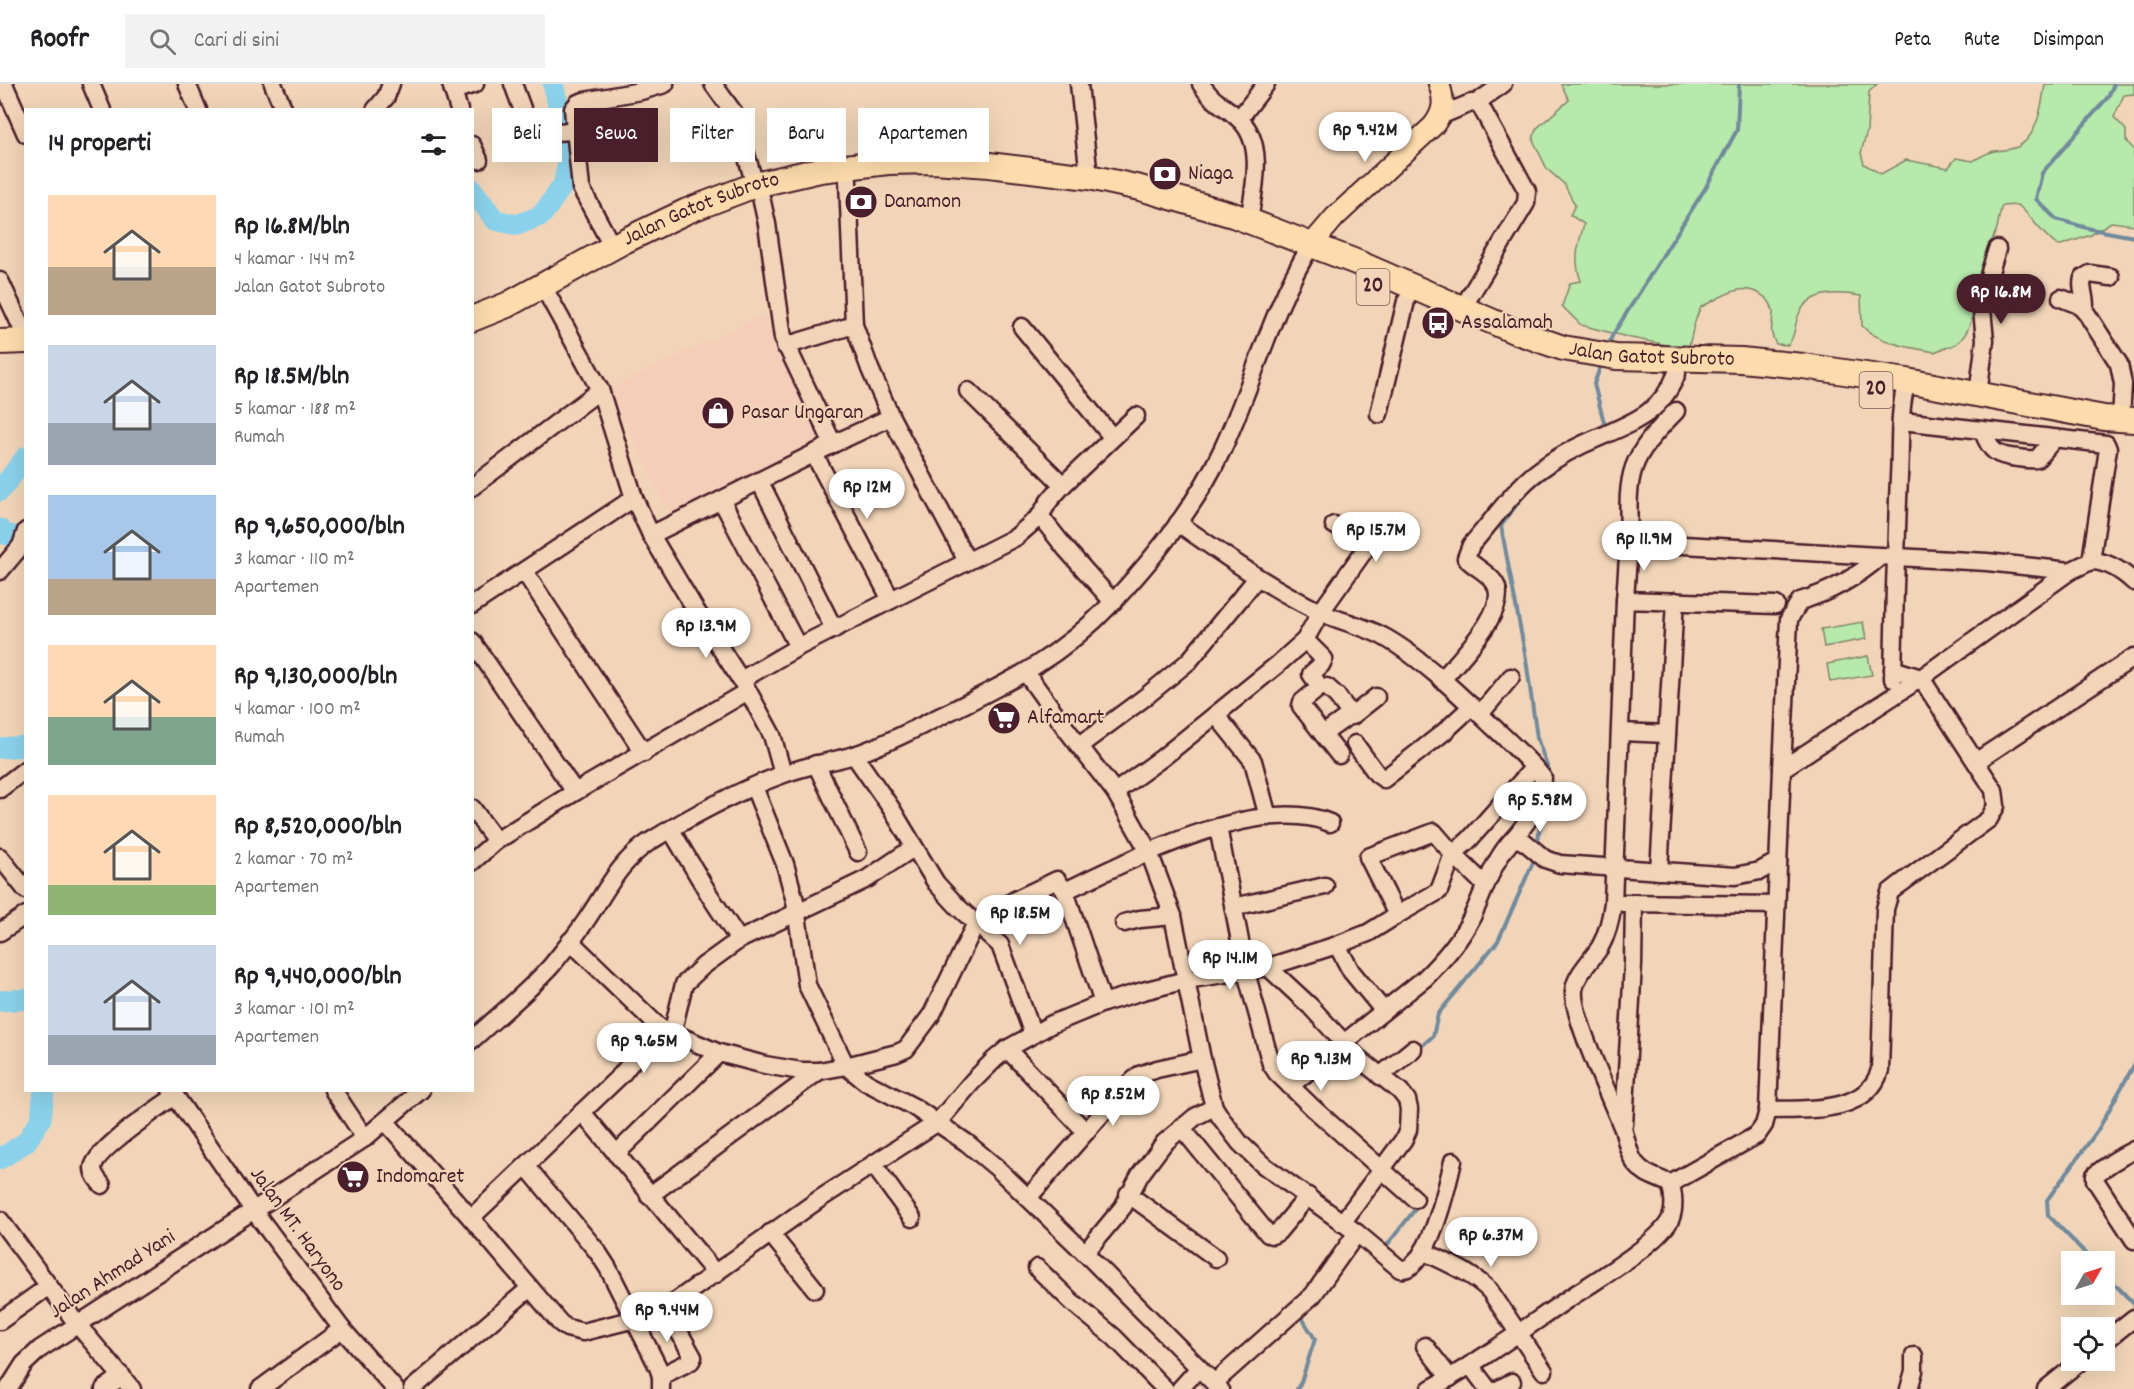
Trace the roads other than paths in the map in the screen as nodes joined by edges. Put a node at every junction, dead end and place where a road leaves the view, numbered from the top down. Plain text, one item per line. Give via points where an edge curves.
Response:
1 (4, 84) edge
2 (91, 84) edge
3 (187, 84) edge
4 (273, 84) edge
5 (391, 84) edge
6 (475, 84) edge
7 (513, 84) edge
8 (664, 84) edge
9 (713, 84) edge
10 (1079, 84) edge
11 (1201, 84) edge
12 (1266, 84) edge
13 (1439, 84) edge
14 (1503, 84) edge
15 (452, 87) edge
16 (1476, 103) junction
17 (101, 108) edge
18 (197, 108) edge
19 (283, 108) edge
20 (377, 108) edge
21 (458, 108) edge
22 (574, 108) edge
23 (574, 108) edge
24 (1442, 115) junction
25 (1239, 119) junction
26 (24, 129) edge
27 (574, 131) joint
28 (578, 162) edge
29 (1089, 177) junction
30 (848, 180) junction
31 (758, 191) junction
32 (1250, 220) junction
33 (613, 248) junction
34 (1997, 249) dead end
35 (1308, 250) junction
36 (2111, 277) dead end
37 (0, 281) edge
38 (549, 297) junction
39 (2061, 298) dead end
40 (1406, 301) junction
41 (1462, 309) junction
42 (2084, 310) junction
43 (474, 318) edge
44 (854, 325) junction
45 (1022, 327) dead end
46 (18, 330) edge
47 (474, 331) edge
48 (0, 342) edge
49 (786, 346) junction
50 (1606, 362) junction
51 (1677, 373) junction
52 (1905, 388) junction
53 (600, 390) junction
54 (968, 390) dead end
55 (1978, 395) junction
56 (1676, 411) dead end
57 (1379, 414) dead end
58 (1136, 416) dead end
59 (891, 417) junction
60 (1902, 421) junction
61 (2130, 425) edge
62 (1983, 431) junction
63 (1112, 437) junction
64 (2054, 439) junction
65 (833, 444) junction
66 (814, 454) junction
67 (760, 482) junction
68 (474, 485) edge
69 (1063, 485) junction
70 (634, 498) junction
71 (722, 501) junction
72 (1040, 516) junction
73 (1178, 523) junction
74 (1334, 525) dead end
75 (651, 535) junction
76 (23, 539) edge
77 (1629, 542) junction
78 (1888, 556) junction
79 (967, 561) junction
80 (2091, 561) junction
81 (0, 571) edge
82 (524, 571) junction
83 (2070, 571) junction
84 (1257, 578) junction
85 (2134, 582) edge
86 (891, 600) junction
87 (1624, 600) junction
88 (1675, 601) junction
89 (1800, 601) junction
90 (1113, 602) junction
91 (474, 604) edge
92 (1776, 605) junction
93 (1320, 613) junction
94 (1789, 619) junction
95 (834, 629) junction
96 (1305, 640) junction
97 (474, 644) edge
98 (798, 647) junction
99 (2134, 657) edge
100 (1893, 669) junction
101 (1026, 674) junction
102 (1511, 677) dead end
103 (1921, 678) junction
104 (1442, 680) junction
105 (744, 685) junction
106 (1320, 687) junction
107 (1893, 694) junction
108 (1376, 697) dead end
109 (1476, 710) junction
110 (1351, 714) junction
111 (1216, 715) junction
112 (1621, 732) junction
113 (1323, 734) junction
114 (1667, 734) junction
115 (1355, 744) dead end
116 (1079, 746) junction
117 (644, 753) junction
118 (854, 755) junction
119 (1340, 755) dead end
120 (1528, 761) junction
121 (1977, 762) junction
122 (816, 764) junction
123 (1782, 769) junction
124 (24, 771) edge
125 (783, 774) junction
126 (754, 787) junction
127 (0, 789) edge
128 (575, 792) junction
129 (1115, 792) junction
130 (474, 811) edge
131 (1268, 817) junction
132 (1330, 823) dead end
133 (1218, 827) junction
134 (671, 830) junction
135 (1515, 837) junction
136 (496, 841) junction
137 (913, 848) junction
138 (858, 852) dead end
139 (1149, 852) junction
140 (1453, 854) junction
141 (0, 857) edge
142 (474, 860) edge
143 (1778, 861) junction
144 (1614, 869) junction
145 (1659, 871) junction
146 (1485, 885) junction
147 (1325, 886) dead end
148 (24, 887) edge
149 (1065, 891) junction
150 (1613, 903) junction
151 (1634, 903) junction
152 (1776, 905) junction
153 (1234, 907) junction
154 (797, 914) junction
155 (1398, 915) junction
156 (24, 916) edge
157 (1173, 916) junction
158 (976, 923) junction
159 (1124, 923) dead end
160 (0, 932) edge
161 (739, 940) junction
162 (570, 941) junction
163 (1337, 945) junction
164 (1268, 967) junction
165 (1246, 972) junction
166 (1186, 980) junction
167 (1103, 1003) junction
168 (1383, 1010) junction
169 (666, 1031) junction
170 (1033, 1034) junction
171 (474, 1038) edge
172 (1343, 1044) junction
173 (1007, 1049) junction
174 (1413, 1049) dead end
175 (719, 1053) junction
176 (1202, 1059) junction
177 (846, 1066) junction
178 (819, 1071) junction
179 (1380, 1076) junction
180 (1290, 1086) junction
181 (334, 1092) edge
182 (419, 1092) edge
183 (173, 1094) edge
184 (1214, 1107) junction
185 (1768, 1110) junction
186 (582, 1112) junction
187 (386, 1122) junction
188 (938, 1122) junction
189 (1181, 1127) junction
190 (1086, 1132) junction
191 (1624, 1132) junction
192 (365, 1138) junction
193 (2134, 1150) edge
194 (616, 1154) junction
195 (1453, 1161) dead end
196 (873, 1164) junction
197 (526, 1166) junction
198 (1381, 1170) junction
199 (1670, 1184) junction
200 (102, 1185) dead end
201 (1128, 1194) junction
202 (650, 1196) junction
203 (1308, 1196) junction
204 (1028, 1198) junction
205 (1415, 1199) dead end
206 (254, 1211) junction
207 (471, 1218) junction
208 (912, 1218) dead end
209 (0, 1220) edge
210 (1342, 1223) junction
211 (770, 1233) junction
212 (1359, 1235) junction
213 (5, 1240) edge
214 (2134, 1240) edge
215 (1423, 1251) junction
216 (1085, 1253) junction
217 (1216, 1258) dead end
218 (1037, 1268) dead end
219 (716, 1274) junction
220 (49, 1286) junction
221 (530, 1288) junction
222 (815, 1289) dead end
223 (666, 1308) junction
224 (633, 1318) junction
225 (2134, 1318) edge
226 (0, 1321) edge
227 (77, 1324) junction
228 (342, 1329) junction
229 (1518, 1333) junction
230 (2115, 1333) edge
231 (1425, 1346) dead end
232 (1914, 1356) dead end
233 (1470, 1365) junction
234 (1199, 1368) junction
235 (1544, 1371) dead end
236 (2068, 1371) edge
237 (1450, 1378) junction
238 (127, 1382) edge
239 (661, 1383) edge
240 (1217, 1386) edge
241 (8, 1389) edge
242 (104, 1389) edge
243 (260, 1389) edge
244 (395, 1389) edge
245 (412, 1389) edge
246 (1166, 1389) edge
247 (1180, 1389) edge
248 (1430, 1389) edge
249 (1488, 1389) edge
250 (1909, 1389) edge
251 (2046, 1389) edge

1 - 26 street
2 - 17 street
3 - 18 street
4 - 19 street
5 - 20 street
6 - 15 street
7 - 27 street via 530,130
8 - 23 street via 578,103
9 - 31 street via 734,113
10 - 29 street
11 - 25 street via 1210,98
12 - 25 street
13 - 24 main road
14 - 16 street
15 - 21 street
16 - 24 street
16 - 41 street via 1502,142 1528,197
22 - 27 street
24 - 35 main road via 1335,217
25 - 32 street via 1251,132 1255,151
28 - 33 street via 581,188
29 - 31 highway, Jalan Gatot Subroto / 20 via 920,160 820,170
29 - 32 highway, Jalan Gatot Subroto / 20
30 - 31 highway, Jalan Gatot Subroto / 20
30 - 35 highway, Jalan Gatot Subroto / 20 via 934,177 1089,192
30 - 44 street
31 - 33 highway, Jalan Gatot Subroto / 20 via 687,211
31 - 38 highway, Jalan Gatot Subroto / 20
31 - 49 street
32 - 35 highway, Jalan Gatot Subroto / 20
33 - 43 highway, Jalan Gatot Subroto / 20 via 507,305
34 - 55 street via 1982,310 1985,340
35 - 40 highway, Jalan Gatot Subroto / 20
35 - 41 highway, Jalan Gatot Subroto / 20
35 - 73 street via 1282,300 1221,453
36 - 42 street via 2090,274 2083,278
37 - 46 street
38 - 47 highway, Jalan Gatot Subroto / 20
38 - 53 street
39 - 42 street via 2072,300
40 - 50 highway, Jalan Gatot Subroto / 20 via 1538,354
40 - 57 street
41 - 50 highway, Jalan Gatot Subroto / 20
42 - 61 street via 2119,364
44 - 49 street
44 - 59 street
45 - 63 street
46 - 48 highway
49 - 65 street
50 - 51 highway, Jalan Gatot Subroto / 20
50 - 52 highway, Jalan Gatot Subroto / 20 via 1741,360 1803,366
51 - 52 highway, Jalan Gatot Subroto / 20
51 - 104 street via 1659,404 1637,421 1536,473 1471,545 1466,558 1494,581 1499,601 1492,617
52 - 55 highway, Jalan Gatot Subroto / 20
52 - 60 street
52 - 61 highway, Jalan Gatot Subroto / 20 via 2008,414
53 - 68 street
53 - 70 street
54 - 69 street
55 - 61 highway, Jalan Gatot Subroto / 20
56 - 77 street via 1647,444 1634,468
58 - 63 street
59 - 65 street
59 - 79 street
60 - 62 street
60 - 78 street
62 - 64 street
62 - 64 street via 1990,447 2004,456 2037,459
63 - 69 street
64 - 80 street via 2108,446
65 - 66 street
66 - 67 street
66 - 86 street
67 - 71 street
67 - 95 street
69 - 72 street
70 - 75 street
70 - 82 street
71 - 75 street
71 - 98 street
72 - 79 street via 1017,537
72 - 90 street
73 - 84 street
73 - 90 street
74 - 93 street via 1354,537 1364,550
75 - 105 street
76 - 81 street
77 - 78 street
77 - 87 street
78 - 83 street
78 - 89 street via 1846,582
78 - 100 street
79 - 86 street
80 - 83 street
80 - 85 street via 2107,564
82 - 91 street
82 - 117 street
83 - 103 street
84 - 93 street
84 - 116 street via 1189,661
86 - 95 street
87 - 88 street
87 - 112 street
88 - 92 street
88 - 114 street
89 - 92 street
89 - 94 street
90 - 101 street
92 - 94 street
93 - 96 street
93 - 104 street via 1389,639
94 - 123 street
95 - 98 street
96 - 106 street via 1324,659 1311,674
96 - 111 street
97 - 128 street
98 - 105 street
99 - 121 street
100 - 103 street
100 - 107 street
101 - 116 street
101 - 118 street
102 - 109 street
103 - 107 street
103 - 121 street
104 - 109 street
105 - 117 street
105 - 125 street via 772,735
106 - 110 street via 1333,691
106 - 113 street via 1301,704
107 - 123 street
108 - 110 street
109 - 115 street via 1384,778
109 - 120 street
110 - 113 street
111 - 129 street
111 - 131 street via 1253,761
112 - 114 street
112 - 144 street
113 - 119 street
114 - 145 street
116 - 129 street
117 - 128 street
118 - 122 street
118 - 137 street
120 - 135 street via 1543,778 1543,789
120 - 140 street via 1469,840
121 - 185 street via 1994,790 1994,813 1890,892 1887,900 1880,1070 1874,1085 1858,1097 1832,1107
122 - 125 street
122 - 138 street
123 - 143 street
124 - 127 street
125 - 126 street
126 - 134 street
126 - 154 street via 785,864
128 - 136 street
129 - 139 street
130 - 136 street
131 - 132 street via 1304,817
131 - 133 street
133 - 139 street
133 - 153 street
134 - 161 street
134 - 162 street via 629,857
135 - 144 street via 1545,859 1560,864
135 - 146 street
136 - 142 street
137 - 154 street via 867,879
137 - 158 street via 948,898
139 - 149 street
139 - 157 street
140 - 146 street
140 - 155 street via 1439,891
140 - 155 street via 1432,831 1368,857
141 - 148 street
143 - 145 street via 1760,871 1735,876
143 - 152 street
144 - 145 street
144 - 150 street
146 - 168 street via 1471,920 1437,965
147 - 153 street
149 - 158 street via 1057,880
149 - 167 street
150 - 151 street
150 - 191 street via 1602,944 1573,992 1577,1012
151 - 152 street
151 - 191 street
152 - 185 street
153 - 165 street
154 - 161 street
154 - 177 street via 807,985
155 - 163 street
156 - 160 street
157 - 159 street
157 - 166 street
158 - 170 street via 1000,945
158 - 177 street via 932,1014 906,1049
161 - 169 street via 684,984
162 - 169 street
162 - 171 street via 552,965
163 - 164 street
163 - 168 street via 1351,971
164 - 165 street
164 - 172 street
165 - 166 street
165 - 180 street via 1268,1056
166 - 167 street
166 - 176 street
167 - 170 street
168 - 172 street
169 - 175 street
169 - 186 street
170 - 173 street
172 - 179 street
172 - 180 street
173 - 188 street
173 - 190 street
174 - 179 street
175 - 178 street via 787,1069
175 - 194 street
176 - 184 street
176 - 190 street via 1139,1075
177 - 178 street
177 - 188 street via 866,1082
178 - 202 street
179 - 198 street via 1400,1091 1409,1109 1404,1139
180 - 198 street
181 - 192 street
182 - 187 street, Jalan Ahmad Yani
183 - 200 street via 103,1151 93,1166
183 - 206 street, Jalan MT. Haryono
184 - 189 street
184 - 203 street via 1251,1154
185 - 199 street via 1757,1135
186 - 194 street
186 - 197 street
187 - 192 street, Jalan Ahmad Yani
187 - 207 street
188 - 196 street
188 - 204 street via 982,1155
189 - 201 street via 1151,1159
189 - 203 street via 1268,1234 1278,1232
190 - 204 street
191 - 199 street via 1630,1155 1640,1169
192 - 206 street, Jalan Ahmad Yani
193 - 214 street via 2095,1175
194 - 202 street
195 - 215 street via 1440,1212
196 - 208 street
196 - 211 street
197 - 207 street
197 - 224 street via 597,1251
198 - 205 street
198 - 210 street
199 - 229 street via 1674,1211 1656,1237
201 - 216 street via 1123,1207
201 - 217 street
202 - 219 street
203 - 210 street
204 - 216 street
206 - 227 street, Jalan Ahmad Yani
206 - 228 street, Jalan MT. Haryono
207 - 221 street
209 - 213 street
210 - 212 street
211 - 219 street
211 - 222 street
212 - 215 street via 1400,1269 1412,1266
212 - 240 street via 1313,1295
213 - 220 street
215 - 229 street via 1480,1281
216 - 234 street
218 - 246 street
219 - 223 street
220 - 226 street
220 - 227 street
221 - 224 street via 560,1323 575,1331 594,1330
221 - 245 street
223 - 224 street
223 - 239 street via 693,1357
224 - 239 street
225 - 230 street
227 - 238 street
227 - 241 street, Jalan Ahmad Yani via 31,1356
228 - 243 street
228 - 244 street, Jalan MT. Haryono
229 - 233 street
229 - 235 street
231 - 237 street
232 - 250 street
233 - 237 street
233 - 249 street
234 - 240 street
234 - 247 street
236 - 251 street
237 - 248 street
238 - 242 street

